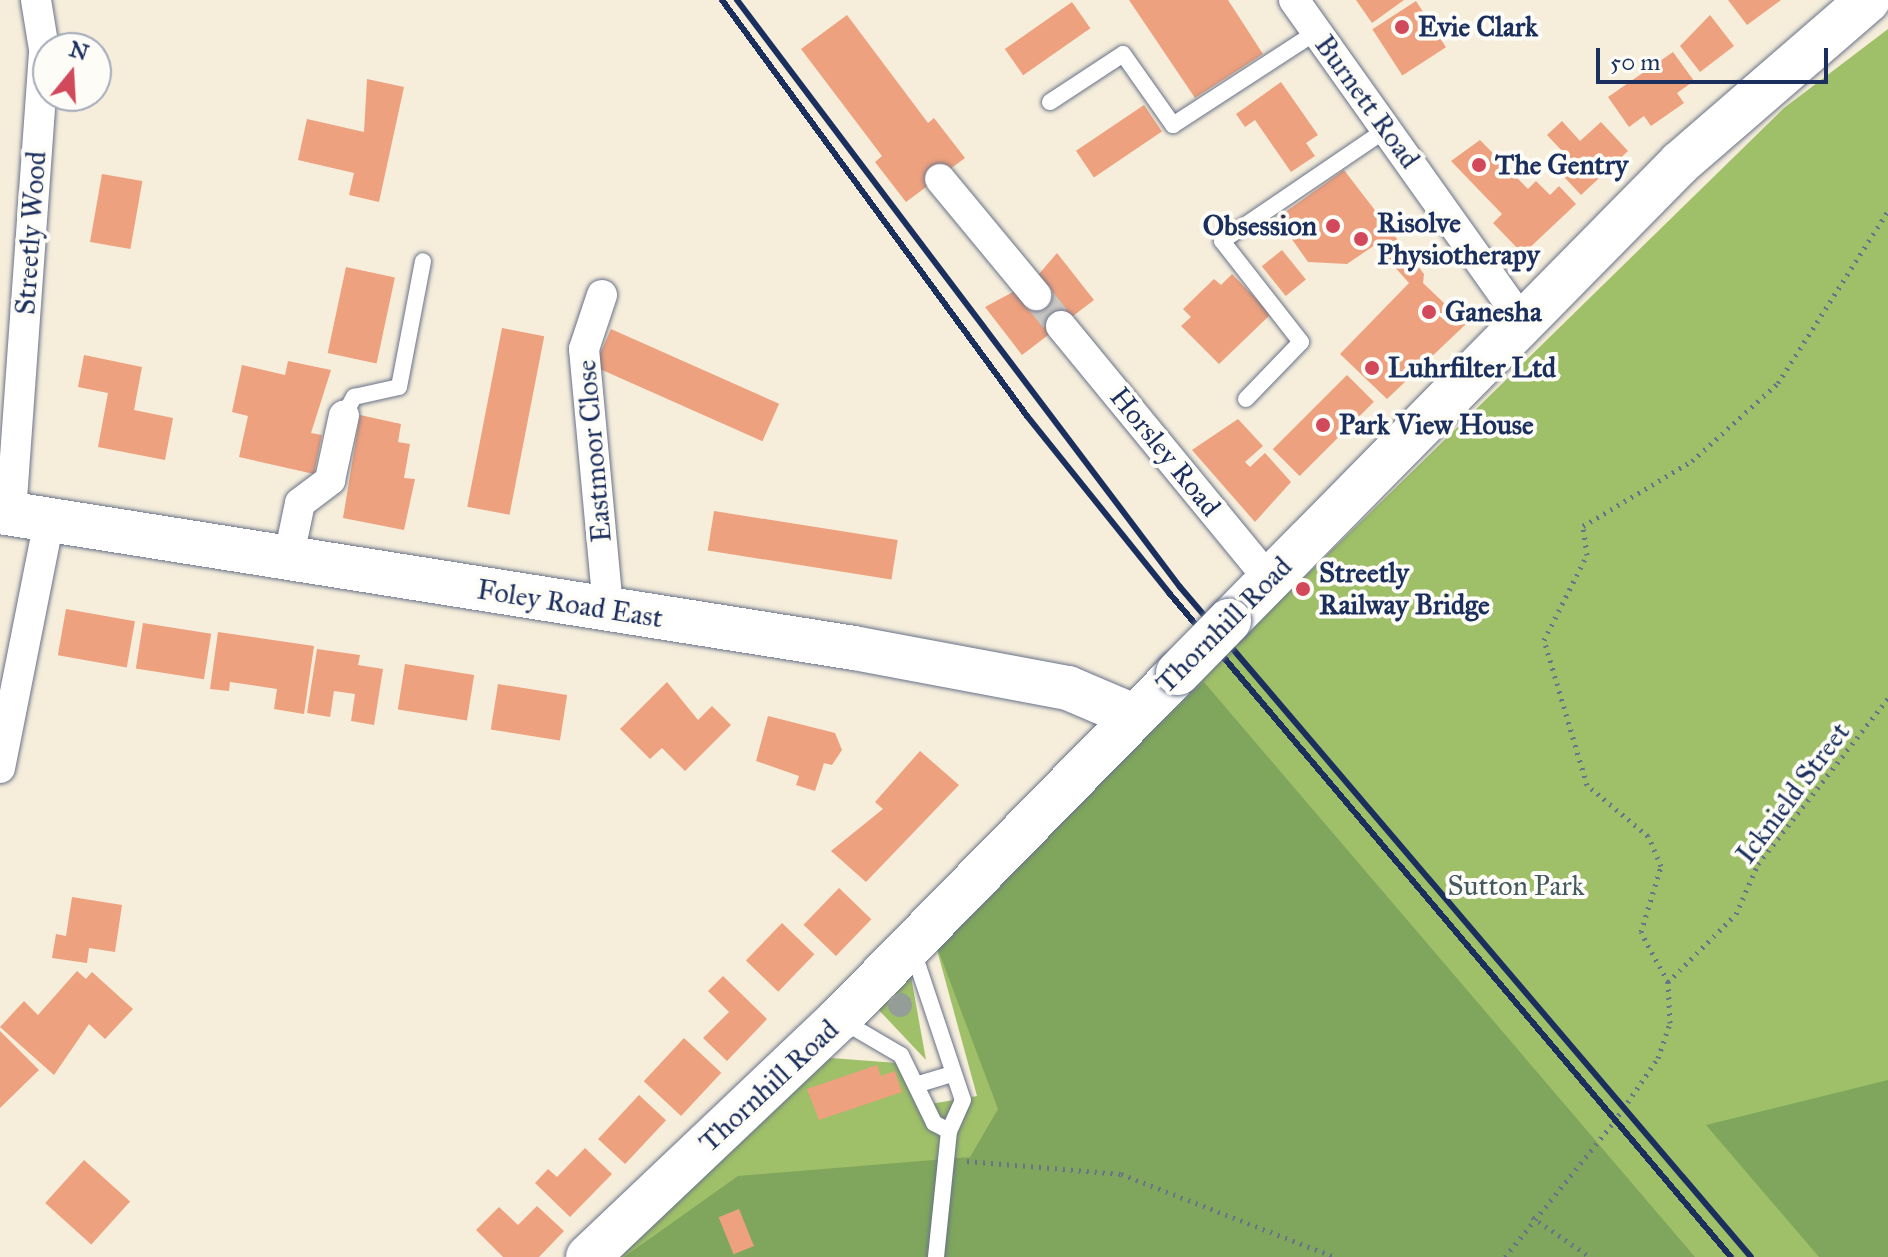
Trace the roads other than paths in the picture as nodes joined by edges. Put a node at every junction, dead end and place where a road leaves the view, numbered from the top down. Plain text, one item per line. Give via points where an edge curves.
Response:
1 (36, 0) edge
2 (1294, 0) edge
3 (1868, 0) edge
4 (1316, 32) junction
5 (1050, 102) dead end
6 (1387, 129) junction
7 (940, 179) dead end
8 (423, 261) dead end
9 (602, 295) dead end
10 (1036, 295) tunnel mouth
11 (1523, 322) junction
12 (1061, 326) tunnel mouth
13 (1246, 399) dead end
14 (344, 415) joint
15 (20, 515) edge
16 (288, 560) junction
17 (1269, 579) junction
18 (608, 610) junction
19 (1134, 716) junction
20 (0, 768) edge
21 (910, 943) junction
22 (839, 1019) junction
23 (951, 1074) junction
24 (919, 1084) junction
25 (949, 1131) junction
26 (588, 1257) edge
27 (936, 1257) edge

1 - 15 street, Streetly Wood via 44,49
2 - 4 street, Burnett Road
3 - 11 main road, Thornhill Road via 1680,163
4 - 5 lane via 1173,125 1123,54
4 - 6 street, Burnett Road
6 - 11 street, Burnett Road
6 - 13 lane via 1222,241 1301,342
7 - 10 street
8 - 14 lane via 399,387 354,397
9 - 18 street, Eastmoor Close via 584,349
11 - 17 main road, Thornhill Road
12 - 17 street, Horsley Road
14 - 16 street via 330,480 300,503
15 - 16 main road, Foley Road East
15 - 20 street, Streetly Wood
16 - 18 main road, Foley Road East
17 - 19 main road, Thornhill Road, bridge
18 - 19 main road, Foley Road East via 1068,688
19 - 21 main road, Thornhill Road
21 - 22 main road, Thornhill Road
21 - 23 lane
22 - 24 lane via 901,1055
22 - 26 main road, Thornhill Road
23 - 24 lane
23 - 25 lane via 963,1100
24 - 25 lane via 934,1123
25 - 27 lane

